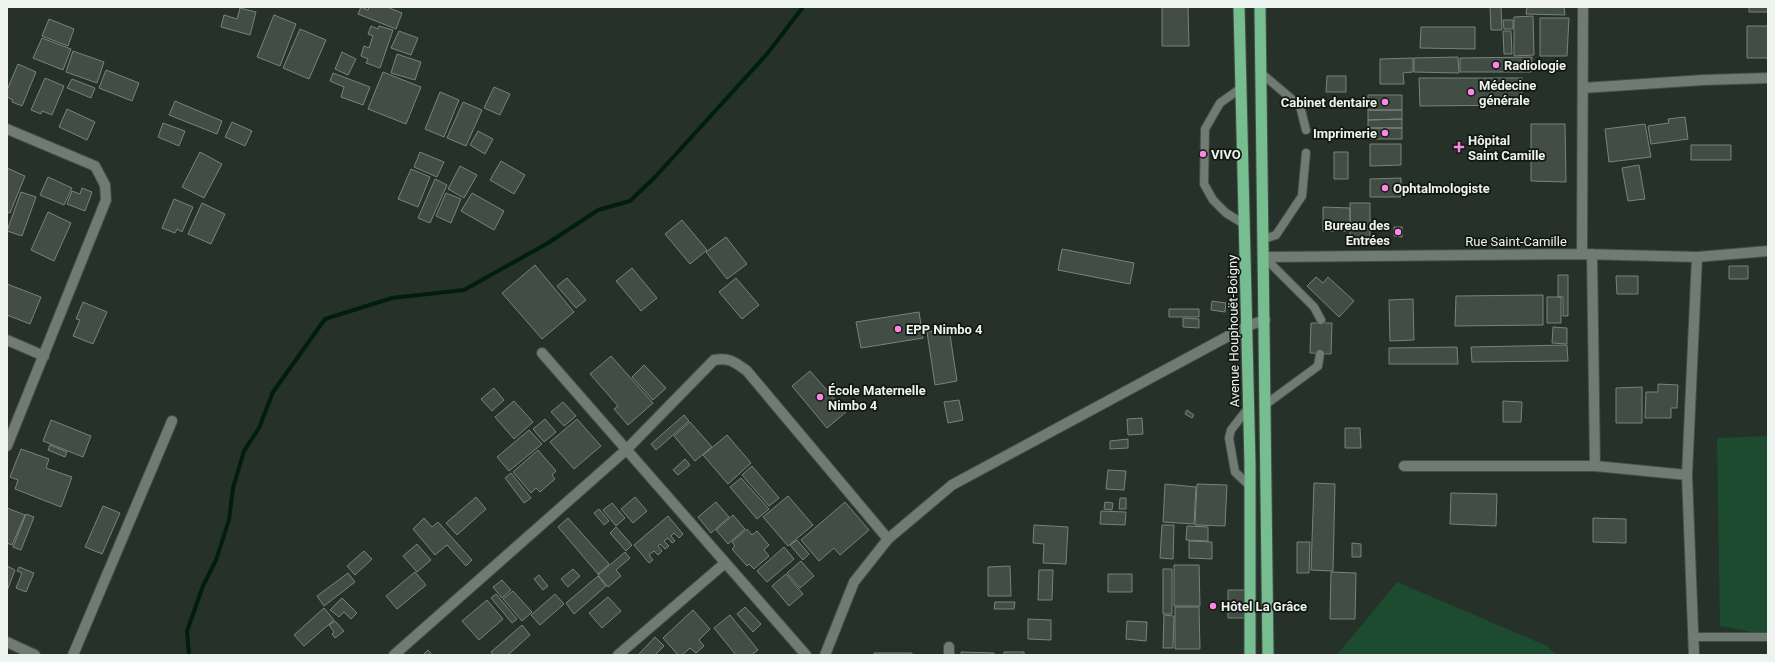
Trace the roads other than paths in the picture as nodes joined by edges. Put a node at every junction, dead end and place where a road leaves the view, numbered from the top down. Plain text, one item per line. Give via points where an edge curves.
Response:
1 (1239, 7) edge
2 (1260, 7) edge
3 (1583, 7) edge
4 (1261, 73) junction
5 (1768, 78) edge
6 (1241, 88) junction
7 (1583, 88) junction
8 (7, 129) edge
9 (1306, 130) dead end
10 (1306, 153) dead end
11 (1244, 224) junction
12 (1264, 239) junction
13 (1768, 251) edge
14 (1587, 254) junction
15 (1697, 256) junction
16 (1264, 257) junction
17 (1265, 320) junction
18 (1321, 320) dead end
19 (1247, 326) junction
20 (7, 340) edge
21 (542, 353) dead end
22 (1320, 354) dead end
23 (44, 356) junction
24 (1265, 405) junction
25 (1249, 407) junction
26 (172, 421) dead end
27 (10, 433) edge
28 (7, 446) edge
29 (626, 450) junction
30 (1404, 466) dead end
31 (1595, 466) junction
32 (1687, 474) junction
33 (1250, 487) junction
34 (888, 539) junction
35 (725, 563) junction
36 (1768, 637) edge
37 (1694, 638) junction
38 (7, 642) edge
39 (35, 655) edge
40 (74, 655) edge
41 (394, 655) edge
42 (618, 655) edge
43 (806, 655) edge
44 (825, 655) edge
45 (1250, 655) edge
46 (1268, 655) edge
47 (1694, 655) edge

1 - 6 highway, Avenue Houphouët-Boigny
2 - 4 highway
3 - 7 street
4 - 9 lane via 1300,106
4 - 12 highway
5 - 7 street
6 - 11 highway, Avenue Houphouët-Boigny
6 - 11 lane via 1220,103 1205,129 1204,184 1213,200 1226,213
7 - 14 street
8 - 23 street via 94,166 104,186 106,200
10 - 12 lane via 1302,196 1276,235
11 - 19 highway, Avenue Houphouët-Boigny
12 - 16 highway
13 - 15 street, Rue Saint-Camille
14 - 15 street, Rue Saint-Camille
14 - 16 street, Rue Saint-Camille
14 - 31 street
15 - 32 street
16 - 17 highway
16 - 18 lane via 1314,307
17 - 19 street
17 - 24 highway
19 - 25 highway, Avenue Houphouët-Boigny
19 - 34 street via 952,485
20 - 23 street
21 - 29 street
22 - 24 lane via 1318,366
23 - 27 street
24 - 46 highway
25 - 33 highway, Avenue Houphouët-Boigny
25 - 33 lane via 1231,430 1230,438 1235,472
26 - 40 street
27 - 28 street
29 - 34 street via 714,360 733,360 747,371
29 - 35 street
29 - 41 street
30 - 31 street
31 - 32 street
32 - 37 street
33 - 45 highway, Avenue Houphouët-Boigny
34 - 44 street via 854,582
35 - 42 street
35 - 43 street
36 - 37 lane
37 - 47 street
38 - 39 street

